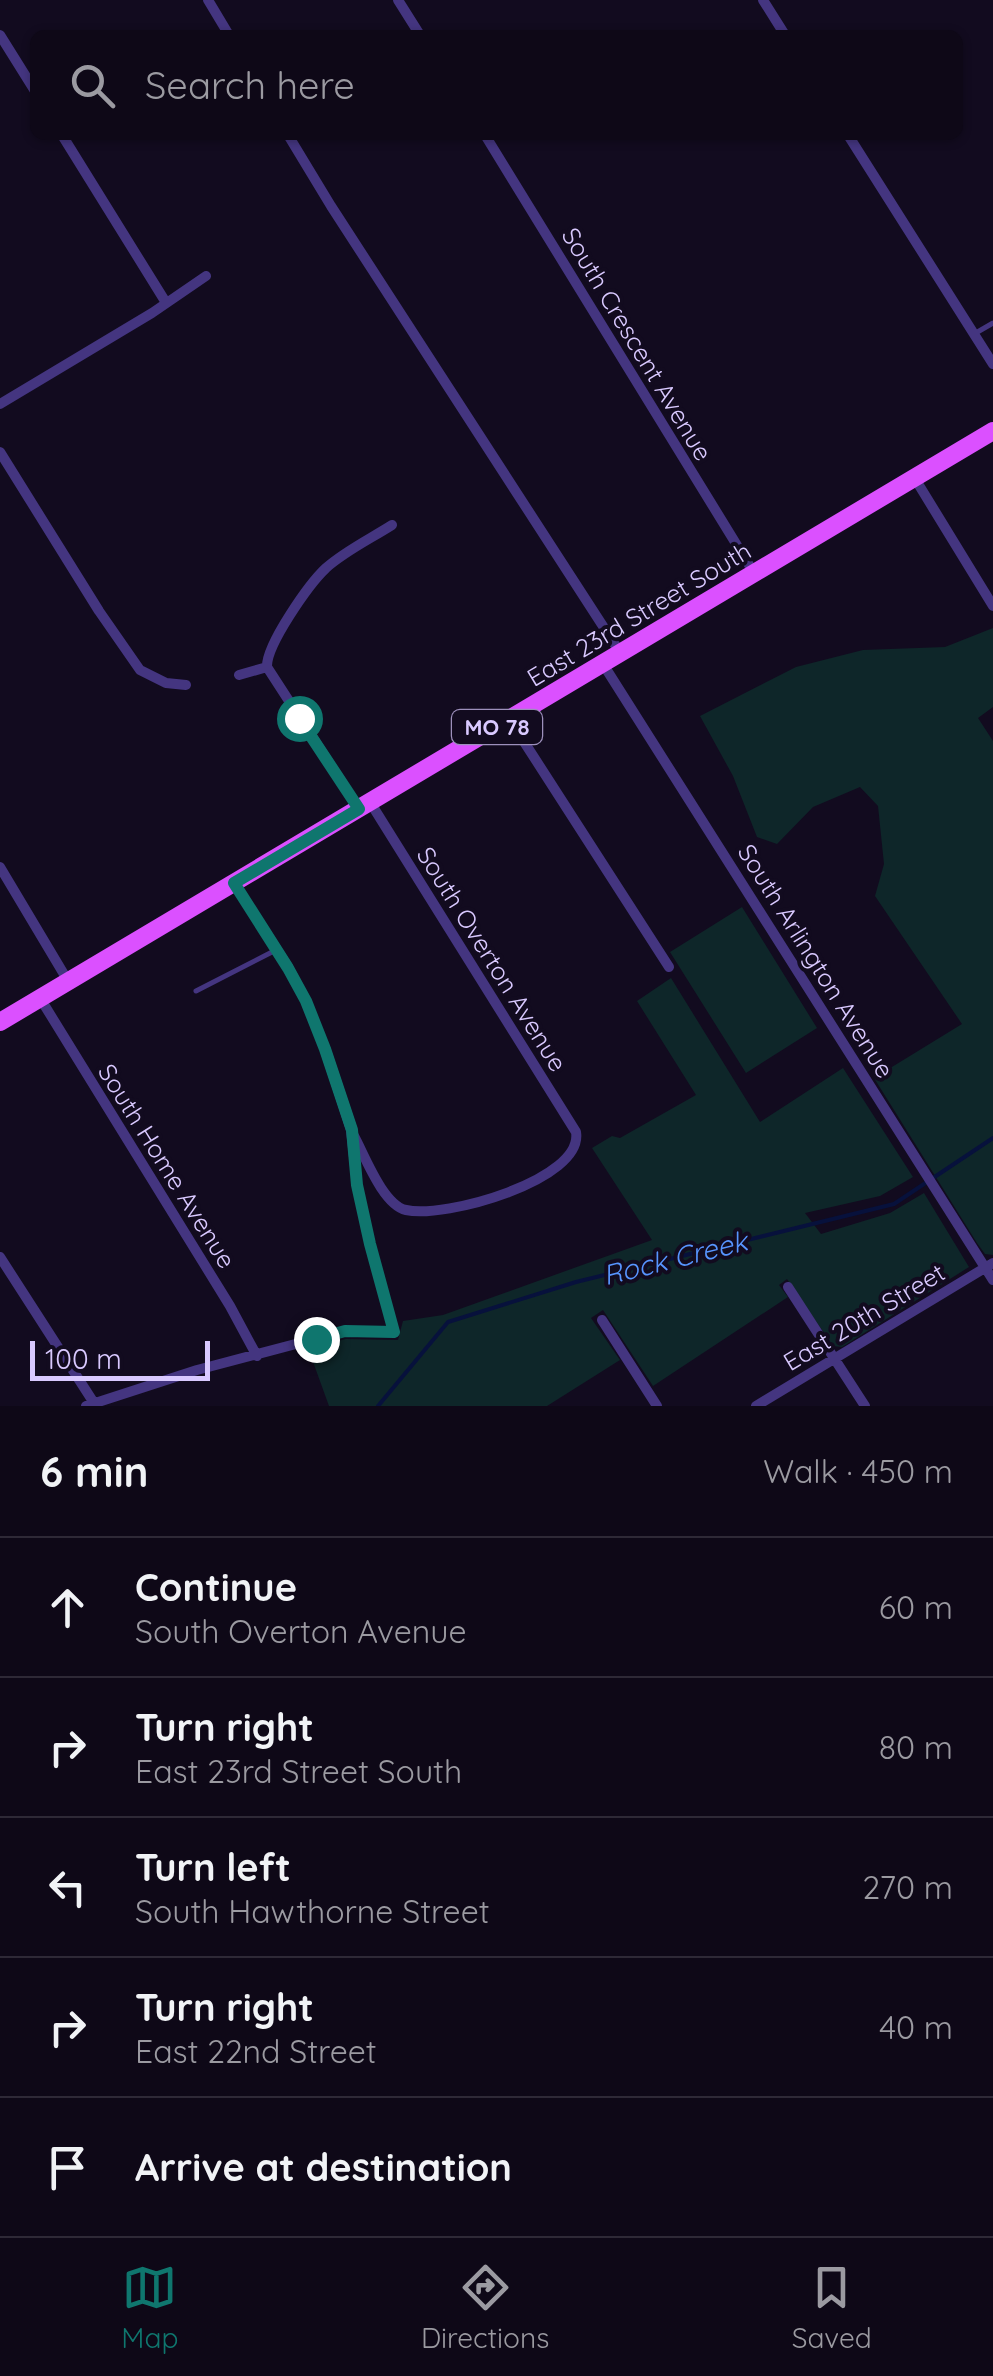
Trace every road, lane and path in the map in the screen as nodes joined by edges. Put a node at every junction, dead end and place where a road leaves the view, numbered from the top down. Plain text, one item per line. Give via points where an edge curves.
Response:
1 (208, 0) edge
2 (398, 0) edge
3 (763, 0) edge
4 (225, 30) edge
5 (417, 30) edge
6 (782, 30) edge
7 (0, 35) edge
8 (30, 83) edge
9 (65, 140) edge
10 (291, 140) edge
11 (488, 140) edge
12 (851, 140) edge
13 (206, 276) dead end
14 (166, 301) junction
15 (993, 323) edge
16 (973, 334) junction
17 (993, 364) edge
18 (0, 404) edge
19 (993, 431) edge
20 (0, 452) edge
21 (914, 477) junction
22 (392, 525) dead end
23 (755, 574) junction
24 (993, 606) edge
25 (621, 654) junction
26 (603, 664) junction
27 (267, 668) junction
28 (239, 675) dead end
29 (186, 685) dead end
30 (510, 720) junction
31 (364, 806) junction
32 (0, 867) edge
33 (234, 883) junction
34 (276, 949) junction
35 (669, 967) dead end
36 (68, 981) junction
37 (196, 991) dead end
38 (40, 998) junction
39 (0, 1022) edge
40 (352, 1130) junction
41 (0, 1257) edge
42 (989, 1265) edge
43 (993, 1280) edge
44 (788, 1288) dead end
45 (602, 1320) dead end
46 (257, 1356) junction
47 (834, 1358) junction
48 (90, 1405) edge
49 (657, 1406) edge
50 (756, 1406) edge
51 (865, 1406) edge

1 - 4 street
2 - 5 street
3 - 6 street
7 - 8 street
9 - 14 street
10 - 25 street
11 - 23 street, South Crescent Avenue
12 - 16 street
13 - 14 street
14 - 18 street
15 - 16 lane
16 - 17 street
19 - 21 main road, East 23rd Street South / MO 78
20 - 29 street via 140,670
21 - 23 main road, East 23rd Street South / MO 78
21 - 24 street
22 - 27 street via 324,570 276,638
23 - 25 main road, East 23rd Street South / MO 78
25 - 26 main road, East 23rd Street South / MO 78
26 - 30 main road, East 23rd Street South / MO 78
26 - 42 street, South Arlington Avenue
27 - 28 street
27 - 31 street, South Overton Avenue
30 - 31 main road, East 23rd Street South / MO 78
30 - 35 street
31 - 33 main road, East 23rd Street South / MO 78
31 - 40 street, South Overton Avenue via 577,1138 574,1151 516,1191 405,1210 378,1182
32 - 36 street
33 - 34 street
33 - 36 main road, East 23rd Street South / MO 78
34 - 37 lane
34 - 40 street via 306,1001
36 - 38 main road, East 23rd Street South / MO 78
38 - 39 main road, East 23rd Street South / MO 78
38 - 46 street, South Home Avenue
40 - 46 street via 357,1185 394,1332 345,1331
41 - 48 street
42 - 43 street, South Arlington Avenue
42 - 47 street, East 20th Street
44 - 47 street
45 - 49 street
46 - 48 street
47 - 50 street, East 20th Street
47 - 51 street

